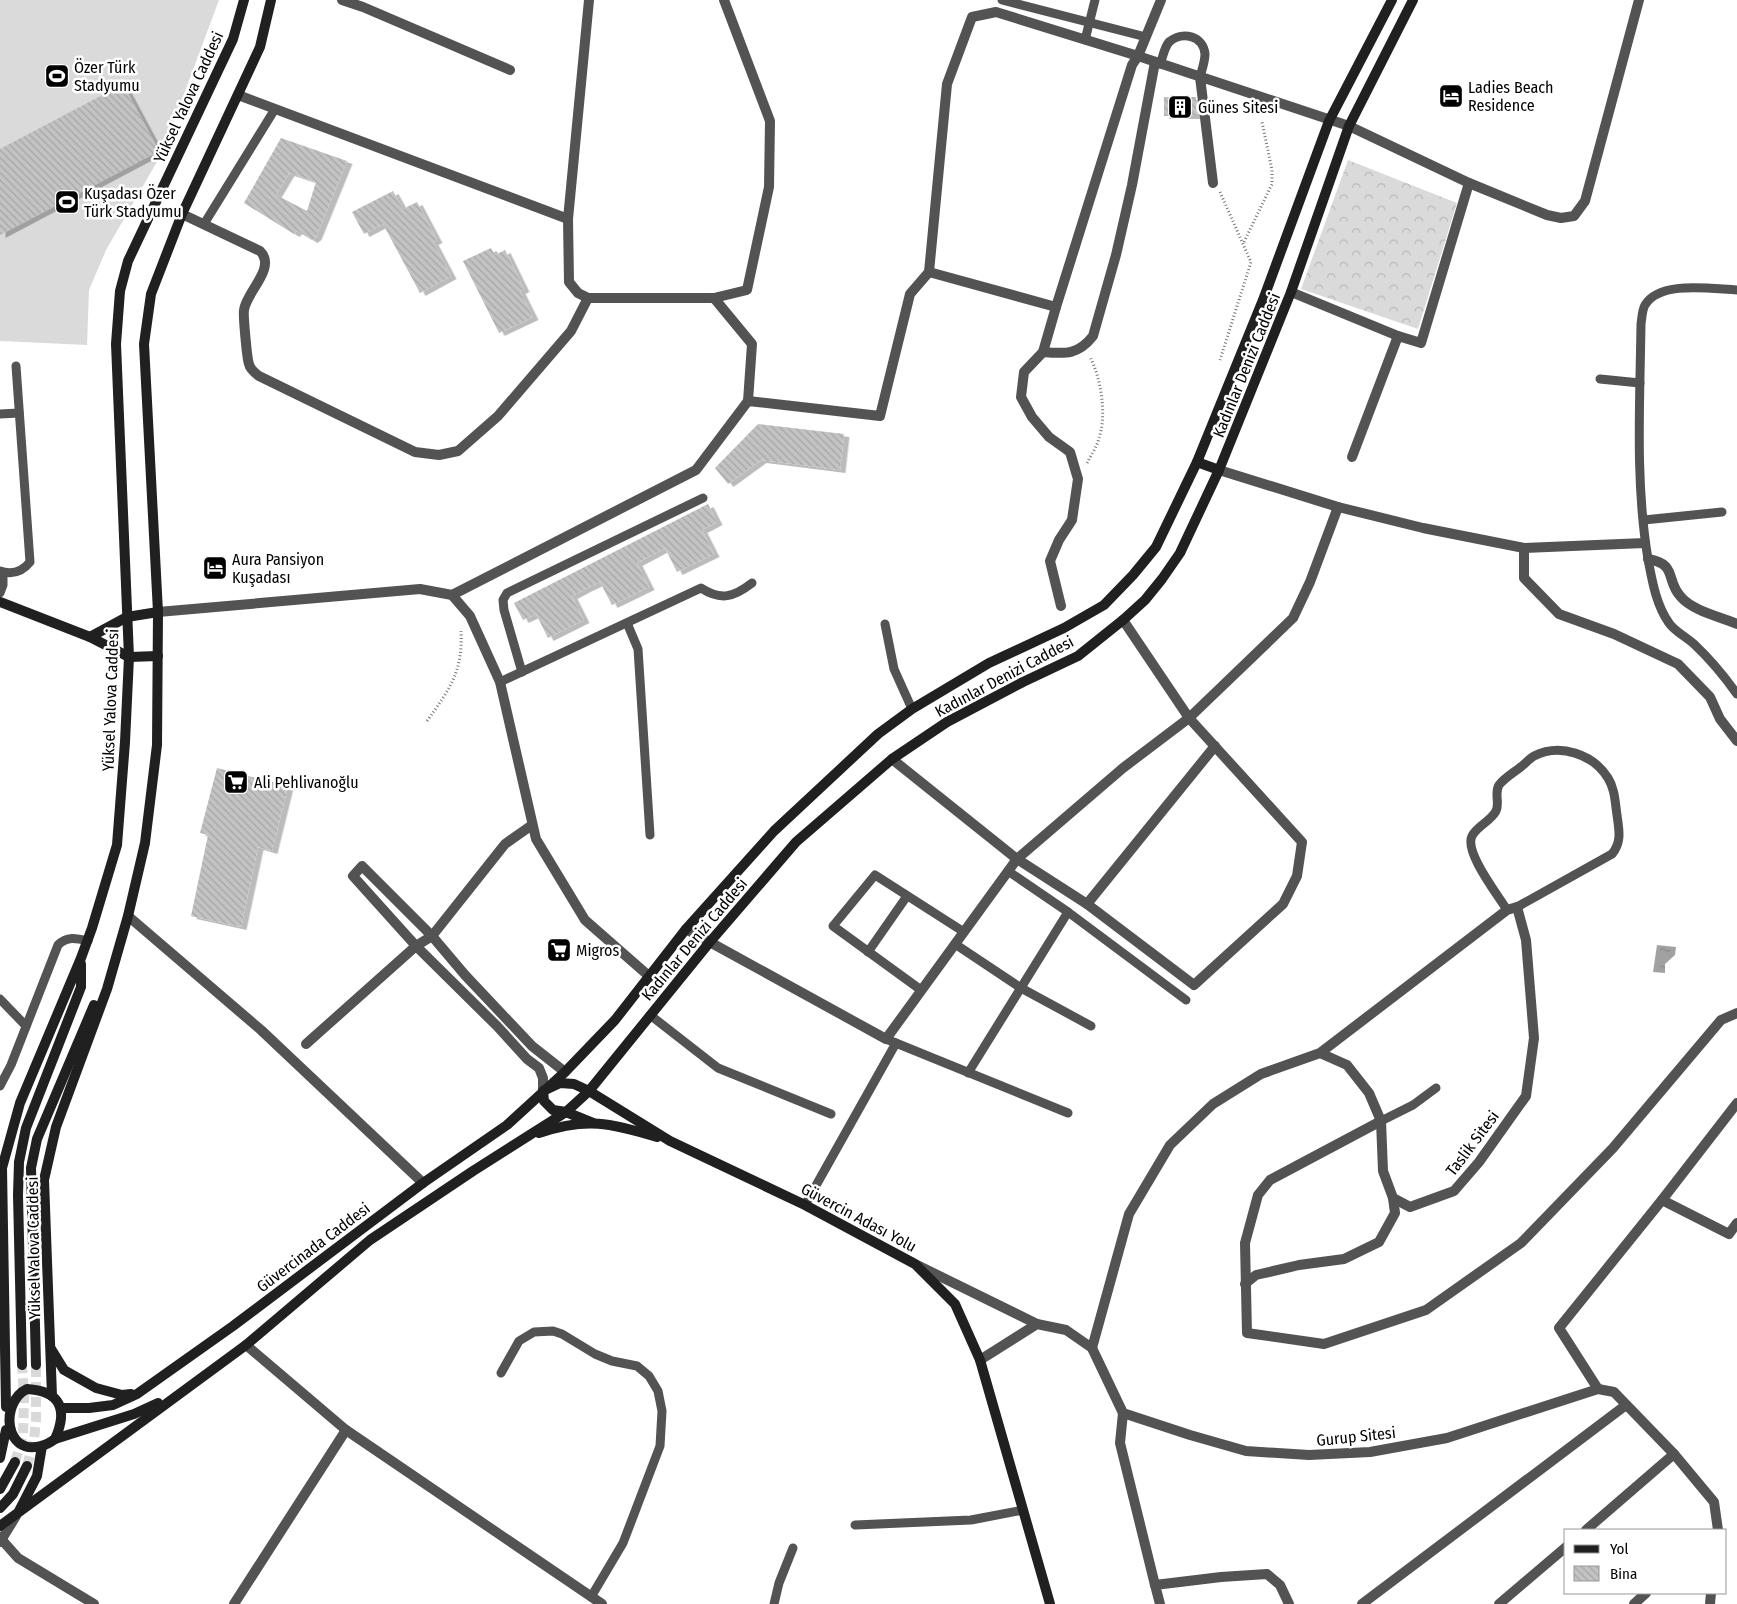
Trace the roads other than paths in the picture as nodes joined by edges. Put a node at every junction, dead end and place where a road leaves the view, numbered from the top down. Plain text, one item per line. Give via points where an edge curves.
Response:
1 (244, 0) edge
2 (271, 0) edge
3 (342, 0) edge
4 (589, 0) edge
5 (724, 0) edge
6 (1002, 0) edge
7 (1095, 0) edge
8 (1161, 0) edge
9 (1392, 0) edge
10 (1413, 0) edge
11 (1639, 0) edge
12 (365, 4) edge
13 (1032, 4) edge
14 (1026, 22) junction
15 (1089, 22) junction
16 (1146, 37) junction
17 (1085, 40) junction
18 (1138, 56) junction
19 (1157, 63) junction
20 (510, 70) dead end
21 (1200, 77) junction
22 (238, 95) junction
23 (275, 110) junction
24 (1329, 121) junction
25 (1349, 126) junction
26 (1214, 183) road end
27 (1470, 183) junction
28 (182, 214) junction
29 (568, 219) junction
30 (204, 224) junction
31 (929, 272) junction
32 (1737, 290) edge
33 (1291, 292) junction
34 (588, 298) junction
35 (714, 298) junction
36 (1056, 307) junction
37 (1398, 336) junction
38 (1043, 352) junction
39 (16, 366) dead end
40 (1600, 379) dead end
41 (1640, 383) junction
42 (748, 401) junction
43 (19, 413) junction
44 (0, 414) edge
45 (1352, 458) dead end
46 (1197, 462) junction
47 (1219, 470) junction
48 (703, 498) dead end
49 (1338, 507) junction
50 (1722, 512) dead end
51 (1644, 520) junction
52 (1645, 543) junction
53 (1524, 548) junction
54 (1648, 559) junction
55 (1, 572) edge
56 (752, 583) dead end
57 (0, 593) edge
58 (452, 595) junction
59 (0, 602) edge
60 (1061, 606) dead end
61 (158, 612) junction
62 (127, 617) junction
63 (1123, 620) junction
64 (627, 623) junction
65 (885, 624) dead end
66 (1737, 624) edge
67 (90, 637) junction
68 (158, 656) junction
69 (128, 657) junction
70 (522, 672) junction
71 (500, 682) junction
72 (1737, 694) edge
73 (912, 709) junction
74 (1189, 718) junction
75 (1737, 742) edge
76 (1215, 746) junction
77 (892, 759) junction
78 (532, 826) junction
79 (650, 835) dead end
80 (1017, 859) junction
81 (1008, 871) junction
82 (907, 896) junction
83 (1087, 904) junction
84 (1512, 909) junction
85 (1068, 912) junction
86 (128, 916) junction
87 (686, 929) junction
88 (964, 932) junction
89 (432, 936) junction
90 (88, 940) junction
91 (709, 943) junction
92 (955, 944) junction
93 (416, 946) junction
94 (118, 949) junction
95 (868, 952) junction
96 (82, 958) junction
97 (650, 977) junction
98 (1021, 988) junction
99 (921, 990) junction
100 (0, 1000) edge
101 (1186, 1000) dead end
102 (1737, 1013) edge
103 (650, 1015) junction
104 (26, 1026) junction
105 (1091, 1026) dead end
106 (891, 1041) junction
107 (306, 1044) dead end
108 (1320, 1053) junction
109 (565, 1072) junction
110 (968, 1073) junction
111 (0, 1086) edge
112 (1436, 1088) dead end
113 (544, 1091) junction
114 (589, 1091) junction
115 (1737, 1103) edge
116 (566, 1112) junction
117 (1068, 1113) dead end
118 (831, 1114) dead end
119 (1381, 1121) junction
120 (592, 1122) junction
121 (523, 1139) junction
122 (670, 1141) junction
123 (423, 1183) junction
124 (1393, 1198) junction
125 (1662, 1200) junction
126 (805, 1205) junction
127 (1737, 1223) edge
128 (915, 1264) junction
129 (1245, 1284) junction
130 (1037, 1324) junction
131 (246, 1345) junction
132 (50, 1347) junction
133 (1092, 1348) junction
134 (980, 1360) junction
135 (36, 1364) tunnel mouth
136 (22, 1365) tunnel mouth
137 (501, 1373) dead end
138 (1598, 1389) junction
139 (137, 1394) junction
140 (177, 1394) junction
141 (52, 1396) junction
142 (1626, 1405) junction
143 (6, 1407) junction
144 (61, 1408) junction
145 (1123, 1413) junction
146 (6, 1430) junction
147 (346, 1430) junction
148 (55, 1439) junction
149 (42, 1446) junction
150 (1674, 1454) junction
151 (0, 1458) edge
152 (15, 1462) tunnel mouth
153 (27, 1466) tunnel mouth
154 (0, 1489) edge
155 (0, 1508) edge
156 (1023, 1510) junction
157 (16, 1516) junction
158 (855, 1525) dead end
159 (0, 1526) edge
160 (1587, 1529) edge
161 (1717, 1529) edge
162 (1, 1541) edge
163 (793, 1548) dead end
164 (1564, 1549) edge
165 (1155, 1585) junction
166 (1645, 1594) edge
167 (591, 1597) junction
168 (94, 1604) edge
169 (234, 1604) edge
170 (602, 1604) edge
171 (774, 1604) edge
172 (1050, 1604) edge
173 (1160, 1604) edge
174 (1289, 1604) edge
175 (1362, 1604) edge
176 (1499, 1604) edge
177 (1634, 1604) edge

1 - 62 main road, Yüksel Yalova Caddesi via 232,39 128,261 120,291 116,344
2 - 22 main road, Yüksel Yalova Caddesi via 260,47
3 - 12 street
4 - 29 street
5 - 35 street via 770,121 769,187 747,290
6 - 13 lane
7 - 15 lane
8 - 16 street
9 - 24 main road, Kadınlar Denizi Caddesi
10 - 25 main road, Kadınlar Denizi Caddesi
11 - 27 street via 1585,201 1574,216 1547,215
12 - 20 street
13 - 14 lane
13 - 15 lane
14 - 17 street
14 - 31 street via 996,12 972,17 947,84
15 - 16 lane
15 - 17 lane
16 - 18 street
17 - 18 street
18 - 19 street
18 - 36 street via 1115,115
19 - 21 street
19 - 21 lane via 1170,41 1192,36 1204,50
19 - 38 street via 1116,254 1093,336 1084,347 1064,353
21 - 24 street
21 - 26 street
22 - 23 street
22 - 28 main road, Yüksel Yalova Caddesi
23 - 29 street
23 - 30 lane
24 - 25 street
24 - 46 main road, Kadınlar Denizi Caddesi via 1264,300
25 - 27 street
25 - 33 main road, Kadınlar Denizi Caddesi
27 - 37 street via 1421,343
28 - 30 street
28 - 61 main road, Yüksel Yalova Caddesi via 151,294 144,344
29 - 34 street via 569,282
30 - 34 street via 260,251 266,258 265,267 244,309 249,365 258,376 427,455 458,451 498,416 571,331
31 - 36 street
31 - 42 street via 910,294 880,416
32 - 41 lane via 1673,289 1650,298 1644,306
33 - 37 street
33 - 47 main road, Kadınlar Denizi Caddesi
34 - 35 street
35 - 42 street via 752,344
36 - 38 street
37 - 45 street
38 - 60 street via 1024,372 1021,397 1049,437 1070,452 1078,479 1072,520 1050,561
39 - 43 lane
40 - 41 lane
41 - 51 lane via 1640,473
42 - 58 street via 696,470
43 - 44 lane
43 - 55 lane via 30,562 19,571
46 - 47 main road
46 - 73 main road, Kadınlar Denizi Caddesi via 1156,547 1104,605 1064,628 989,663
47 - 49 street
47 - 63 main road, Kadınlar Denizi Caddesi via 1180,553 1145,600
48 - 70 lane via 507,593 503,600 504,610
49 - 53 street
49 - 74 street via 1293,618
50 - 51 lane
51 - 52 lane
52 - 53 street
52 - 54 lane
53 - 75 street via 1524,578 1559,614 1614,634 1678,664 1710,697 1720,720
54 - 66 street via 1660,561 1667,567 1673,585 1687,603
54 - 72 lane via 1658,601 1669,624 1720,670
55 - 57 lane via 3,585
56 - 64 lane via 728,596 714,595 701,588
58 - 61 street via 420,589
58 - 71 street via 470,616
59 - 67 main road
61 - 62 main road
61 - 68 main road, Yüksel Yalova Caddesi
62 - 67 main road
62 - 69 main road, Yüksel Yalova Caddesi
63 - 74 street
63 - 77 main road, Kadınlar Denizi Caddesi via 1078,656 948,722
64 - 70 lane
64 - 79 lane via 638,649
65 - 73 lane via 894,669
67 - 69 main road
68 - 69 main road
68 - 86 main road, Yüksel Yalova Caddesi via 157,745 145,843
69 - 90 main road, Yüksel Yalova Caddesi via 117,844
70 - 71 lane
71 - 78 street
73 - 87 main road, Kadınlar Denizi Caddesi via 878,734 774,831
74 - 76 street
74 - 80 street via 1123,768
76 - 83 street
76 - 83 street via 1302,842 1297,876 1284,904 1194,985
77 - 80 street
77 - 91 main road, Kadınlar Denizi Caddesi via 796,842
78 - 89 street via 505,844
78 - 97 street via 536,839 585,920
80 - 81 street
80 - 83 street
81 - 85 lane
81 - 88 street
82 - 88 lane
82 - 95 lane
82 - 95 lane via 875,876 833,926
84 - 84 lane via 1612,854 1618,845 1620,834 1613,789 1600,768 1581,755 1554,750 1534,756 1499,785 1495,814 1473,835 1471,846 1475,858
84 - 108 street
84 - 124 street, Taslik Sitesi via 1526,940 1534,1038 1526,1096 1454,1191 1410,1207
85 - 98 lane
85 - 101 lane
86 - 94 main road, Yüksel Yalova Caddesi
86 - 123 street via 261,1030
87 - 91 street
87 - 97 main road, Kadınlar Denizi Caddesi
88 - 92 street
89 - 93 street
89 - 93 street via 362,866 352,876
89 - 109 street via 532,1046
90 - 96 main road, Yüksel Yalova Caddesi
90 - 104 lane via 67,938 58,945
91 - 103 main road, Kadınlar Denizi Caddesi
91 - 106 street
92 - 98 lane
92 - 99 street
93 - 107 street
93 - 113 street via 539,1068
94 - 132 main road, Yüksel Yalova Caddesi via 107,989 56,1127 44,1180
94 - 135 main road via 37,1139 31,1168
95 - 99 lane
96 - 136 main road via 81,988 26,1128 19,1162
96 - 143 main road, Yüksel Yalova Caddesi via 20,1103 2,1168
97 - 109 main road, Kadınlar Denizi Caddesi via 615,1020
98 - 105 lane
98 - 110 lane
99 - 106 street
100 - 104 lane
102 - 129 street via 1721,1020 1613,1148 1520,1243 1426,1310 1324,1344 1246,1333
103 - 114 main road, Kadınlar Denizi Caddesi
103 - 118 lane via 718,1068
104 - 111 lane
106 - 110 lane
106 - 126 lane
108 - 119 street via 1347,1065 1369,1092
108 - 133 street via 1261,1074 1213,1104 1170,1145 1129,1214
109 - 113 main road, Güvercinada Caddesi
109 - 114 main road
110 - 117 lane
112 - 119 lane via 1413,1105
113 - 114 main road via 560,1083 574,1084
113 - 116 main road via 544,1101 548,1106
113 - 123 main road, Güvercinada Caddesi via 507,1124
114 - 116 main road, Kadınlar Denizi Caddesi
114 - 122 main road, Güvercin Adası Yolu
115 - 125 street
116 - 120 main road
116 - 121 main road, Kadınlar Denizi Caddesi
119 - 124 street via 1384,1171
119 - 129 street via 1270,1180 1258,1195 1245,1243
120 - 121 main road, Güvercin Adası Yolu via 554,1128
120 - 122 main road, Güvercin Adası Yolu via 624,1127
121 - 131 main road, Güvercinada Caddesi via 370,1240
122 - 126 main road, Güvercin Adası Yolu
123 - 139 main road, Güvercinada Caddesi
124 - 129 street via 1395,1213 1378,1242 1344,1258 1299,1264 1256,1275
125 - 127 street via 1729,1234
125 - 138 street via 1559,1328
126 - 128 main road, Güvercin Adası Yolu
128 - 130 street
128 - 134 main road, Güvercin Adası Yolu via 955,1304
130 - 133 street via 1066,1330
130 - 134 street
131 - 140 main road, Güvercinada Caddesi
131 - 147 street
132 - 139 main road via 64,1370 96,1388 122,1395
132 - 141 main road, Yüksel Yalova Caddesi
133 - 145 street
134 - 156 main road, Güvercin Adası Yolu
137 - 167 lane via 520,1341 534,1332 553,1331 595,1354 636,1366 649,1376 658,1392 662,1411 660,1446 624,1542
138 - 142 street via 1614,1392
138 - 145 street, Gurup Sitesi via 1447,1438 1370,1452 1309,1455 1246,1451
139 - 144 main road, Güvercinada Caddesi via 113,1405
140 - 148 main road via 134,1414
140 - 157 main road, Güvercinada Caddesi
141 - 143 main road via 42,1390 27,1389 11,1398
141 - 144 main road
142 - 150 street
142 - 175 street
143 - 146 main road
144 - 148 main road via 60,1429
145 - 165 street via 1120,1443
146 - 149 main road via 14,1441 26,1446
146 - 151 main road
147 - 167 street
147 - 169 street
148 - 149 main road
149 - 157 main road via 37,1476
150 - 160 street
150 - 161 street via 1714,1502
152 - 154 main road
153 - 155 main road via 13,1494
156 - 158 lane via 971,1520
156 - 172 main road, Güvercin Adası Yolu
157 - 159 main road, Güvercinada Caddesi
157 - 162 street
162 - 168 street via 18,1558
163 - 171 lane
164 - 176 street
165 - 173 street
165 - 174 street via 1267,1574 1280,1585
166 - 177 street
167 - 170 street

